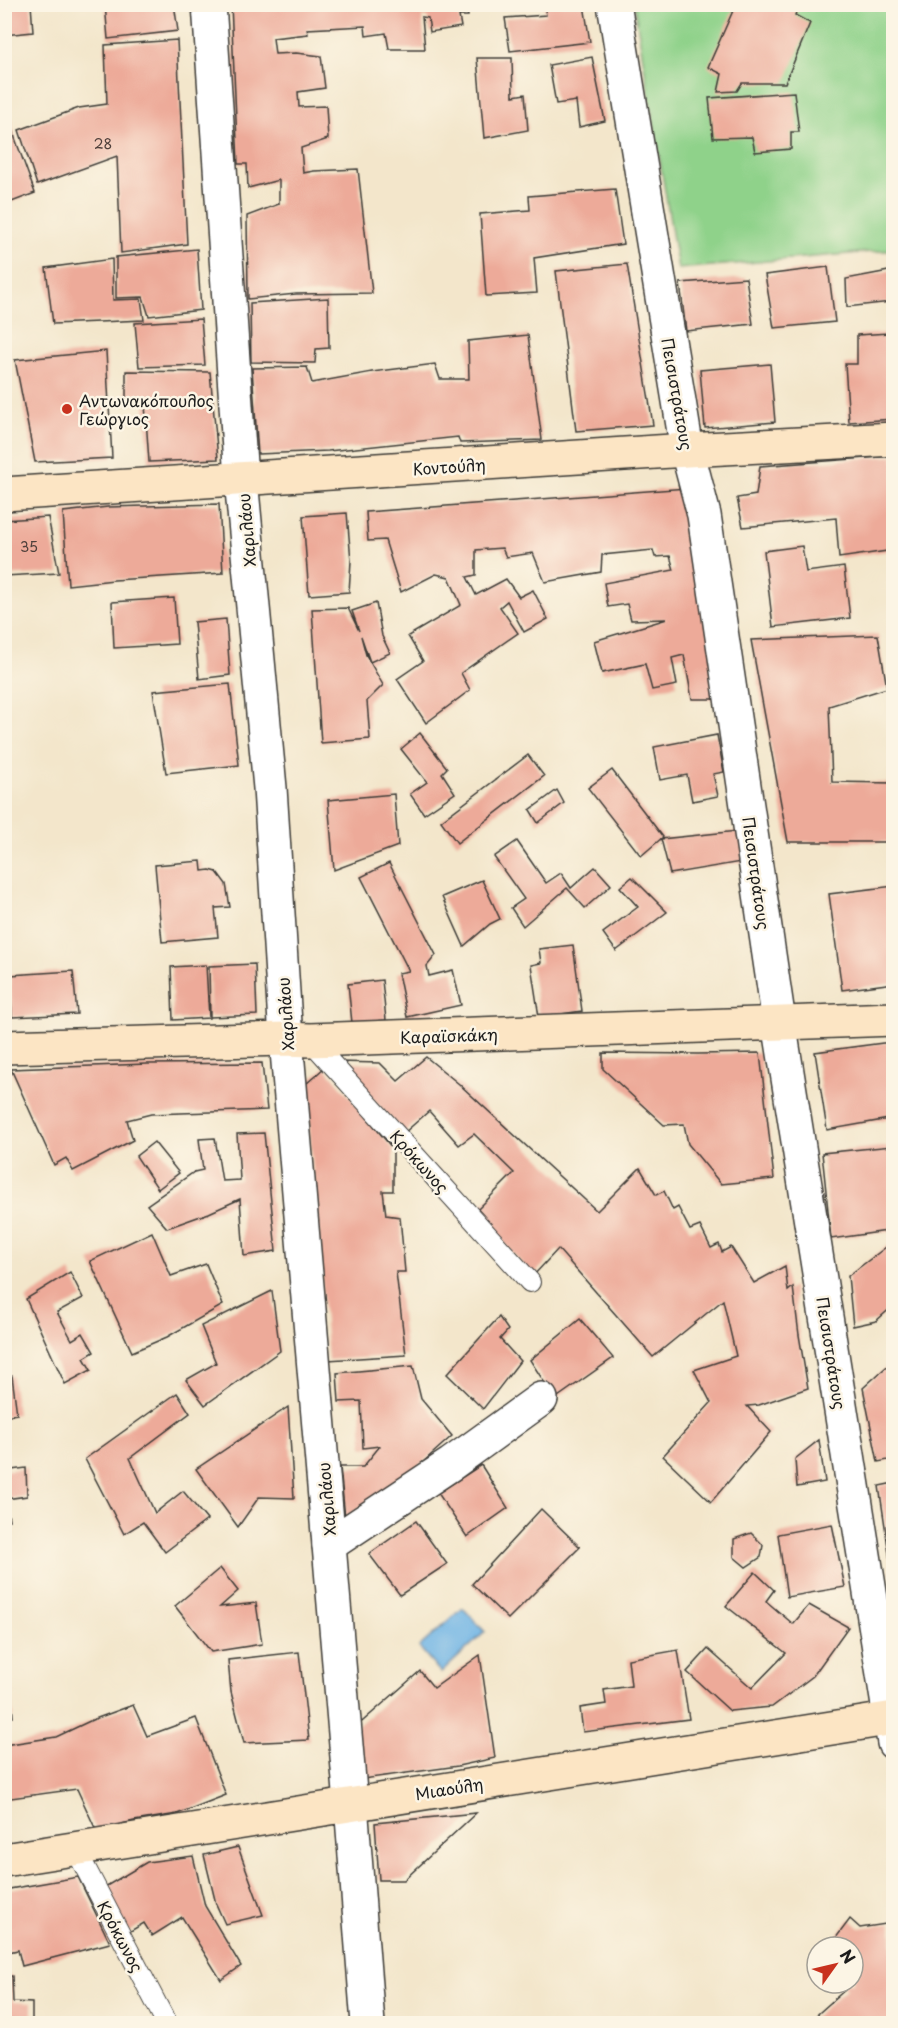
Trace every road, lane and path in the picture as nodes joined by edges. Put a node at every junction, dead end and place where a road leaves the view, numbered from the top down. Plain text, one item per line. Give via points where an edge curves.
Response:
1 (209, 4) edge
2 (614, 4) edge
3 (894, 439) edge
4 (687, 450) junction
5 (241, 479) junction
6 (4, 494) edge
7 (894, 1020) edge
8 (779, 1022) junction
9 (298, 1039) junction
10 (4, 1047) edge
11 (530, 1282) dead end
12 (540, 1399) dead end
13 (330, 1545) junction
14 (892, 1726) edge
15 (351, 1804) junction
16 (75, 1848) junction
17 (4, 1860) edge
18 (167, 2024) edge
19 (368, 2024) edge

1 - 5 street, Χαριλάου
2 - 4 street, Πεισιστράτους
3 - 4 street, Κοντούλη
4 - 5 street, Κοντούλη
4 - 8 street, Πεισιστράτους via 704,514
5 - 6 street, Κοντούλη
5 - 9 street, Χαριλάου
7 - 8 street, Καραϊσκάκη
8 - 9 street, Καραϊσκάκη
8 - 14 street, Πεισιστράτους
9 - 10 street, Καραϊσκάκη
9 - 11 lane, Κρόκωνος
9 - 13 street, Χαριλάου
12 - 13 street
13 - 15 street, Χαριλάου
14 - 15 street, Μιαούλη
15 - 16 street, Μιαούλη
15 - 19 street, Χαριλάου
16 - 17 street, Μιαούλη
16 - 18 lane, Κρόκωνος

